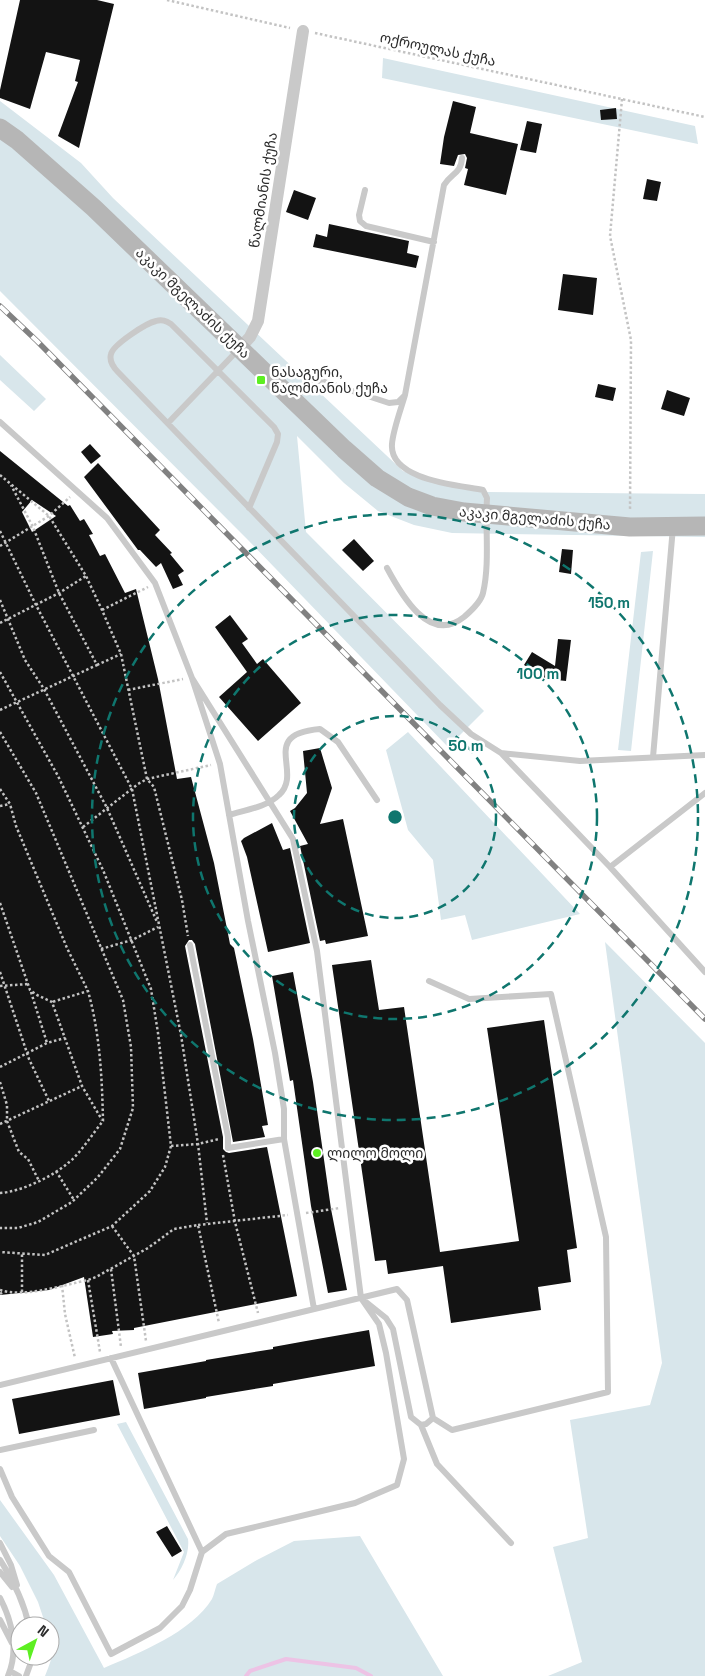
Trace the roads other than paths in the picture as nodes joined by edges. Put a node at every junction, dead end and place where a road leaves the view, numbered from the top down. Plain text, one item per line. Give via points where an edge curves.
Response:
1 (303, 31) road end
2 (0, 128) edge
3 (462, 158) dead end
4 (365, 190) dead end
5 (434, 242) junction
6 (240, 348) junction
7 (218, 371) junction
8 (405, 395) junction
9 (293, 400) junction
10 (0, 422) edge
11 (168, 423) junction
12 (249, 508) junction
13 (486, 514) junction
14 (674, 526) junction
15 (705, 526) edge
16 (387, 568) dead end
17 (192, 678) junction
18 (501, 752) junction
19 (705, 755) edge
20 (654, 757) junction
21 (705, 794) edge
22 (377, 800) dead end
23 (270, 802) junction
24 (229, 814) junction
25 (610, 867) junction
26 (190, 946) road end
27 (705, 972) edge
28 (429, 981) dead end
29 (284, 1139) junction
30 (361, 1298) junction
31 (314, 1309) junction
32 (111, 1358) junction
33 (0, 1385) edge
34 (433, 1418) junction
35 (421, 1425) junction
36 (94, 1430) dead end
37 (0, 1450) edge
38 (0, 1469) edge
39 (0, 1543) edge
40 (510, 1543) dead end
41 (202, 1552) junction
42 (0, 1560) edge
43 (0, 1572) edge
44 (0, 1598) edge
45 (20, 1598) junction
46 (0, 1612) edge
47 (26, 1616) edge
48 (0, 1620) edge
49 (10, 1623) edge
50 (6, 1629) junction
51 (10, 1638) edge
52 (9, 1674) edge
53 (19, 1676) edge

1 - 6 street, წალმიანის ქუჩა via 258,321
2 - 6 street, აკაკი მგელაძის ქუჩა via 94,208
3 - 5 lane via 458,172 444,185
4 - 5 lane via 359,215 366,226
5 - 8 lane
6 - 7 lane
6 - 9 street, აკაკი მგელაძის ქუჩა
7 - 11 lane
7 - 11 lane via 165,320 149,324 115,347 110,355 113,366
7 - 12 lane via 278,434
8 - 9 lane via 398,402 389,403 319,380 310,383
8 - 13 lane via 392,444 394,457 403,469 425,478 483,490 487,498
9 - 13 street, აკაკი მგელაძის ქუჩა via 376,478 408,497 432,506
10 - 17 lane via 106,518 155,583
11 - 12 lane
12 - 18 lane via 440,705 471,734
13 - 14 street, აკაკი მგელაძის ქუჩა via 630,527
13 - 16 lane via 483,596 472,611 456,623 441,625 422,618 402,596
14 - 15 street, აკაკი მგელაძის ქუჩა
14 - 20 lane
17 - 23 lane
17 - 24 lane via 220,764
18 - 20 lane via 580,761
18 - 25 lane
19 - 20 lane
21 - 25 lane
22 - 23 lane via 338,742 320,729 307,730 291,738 284,750 288,779 283,790
23 - 24 lane
23 - 30 lane via 293,839 317,951
24 - 29 lane via 284,1109
25 - 27 lane
26 - 29 lane via 228,1148
28 - 34 lane via 468,999 551,994 606,1237 608,1392 452,1430
29 - 31 lane
30 - 31 lane
30 - 34 lane via 397,1289 407,1300
30 - 35 lane via 386,1318 393,1329 411,1417
30 - 41 lane via 379,1324 386,1353 404,1459 397,1485 356,1503 226,1534
31 - 32 lane
32 - 33 lane
32 - 41 lane
34 - 35 lane
35 - 40 lane via 437,1464
36 - 37 lane
38 - 41 lane via 12,1497 50,1556 69,1572 111,1654 160,1628 182,1606
39 - 45 lane via 11,1565
42 - 45 lane
43 - 45 lane
44 - 49 lane
45 - 47 lane
46 - 50 lane
48 - 50 lane
50 - 51 lane
52 - 53 lane

